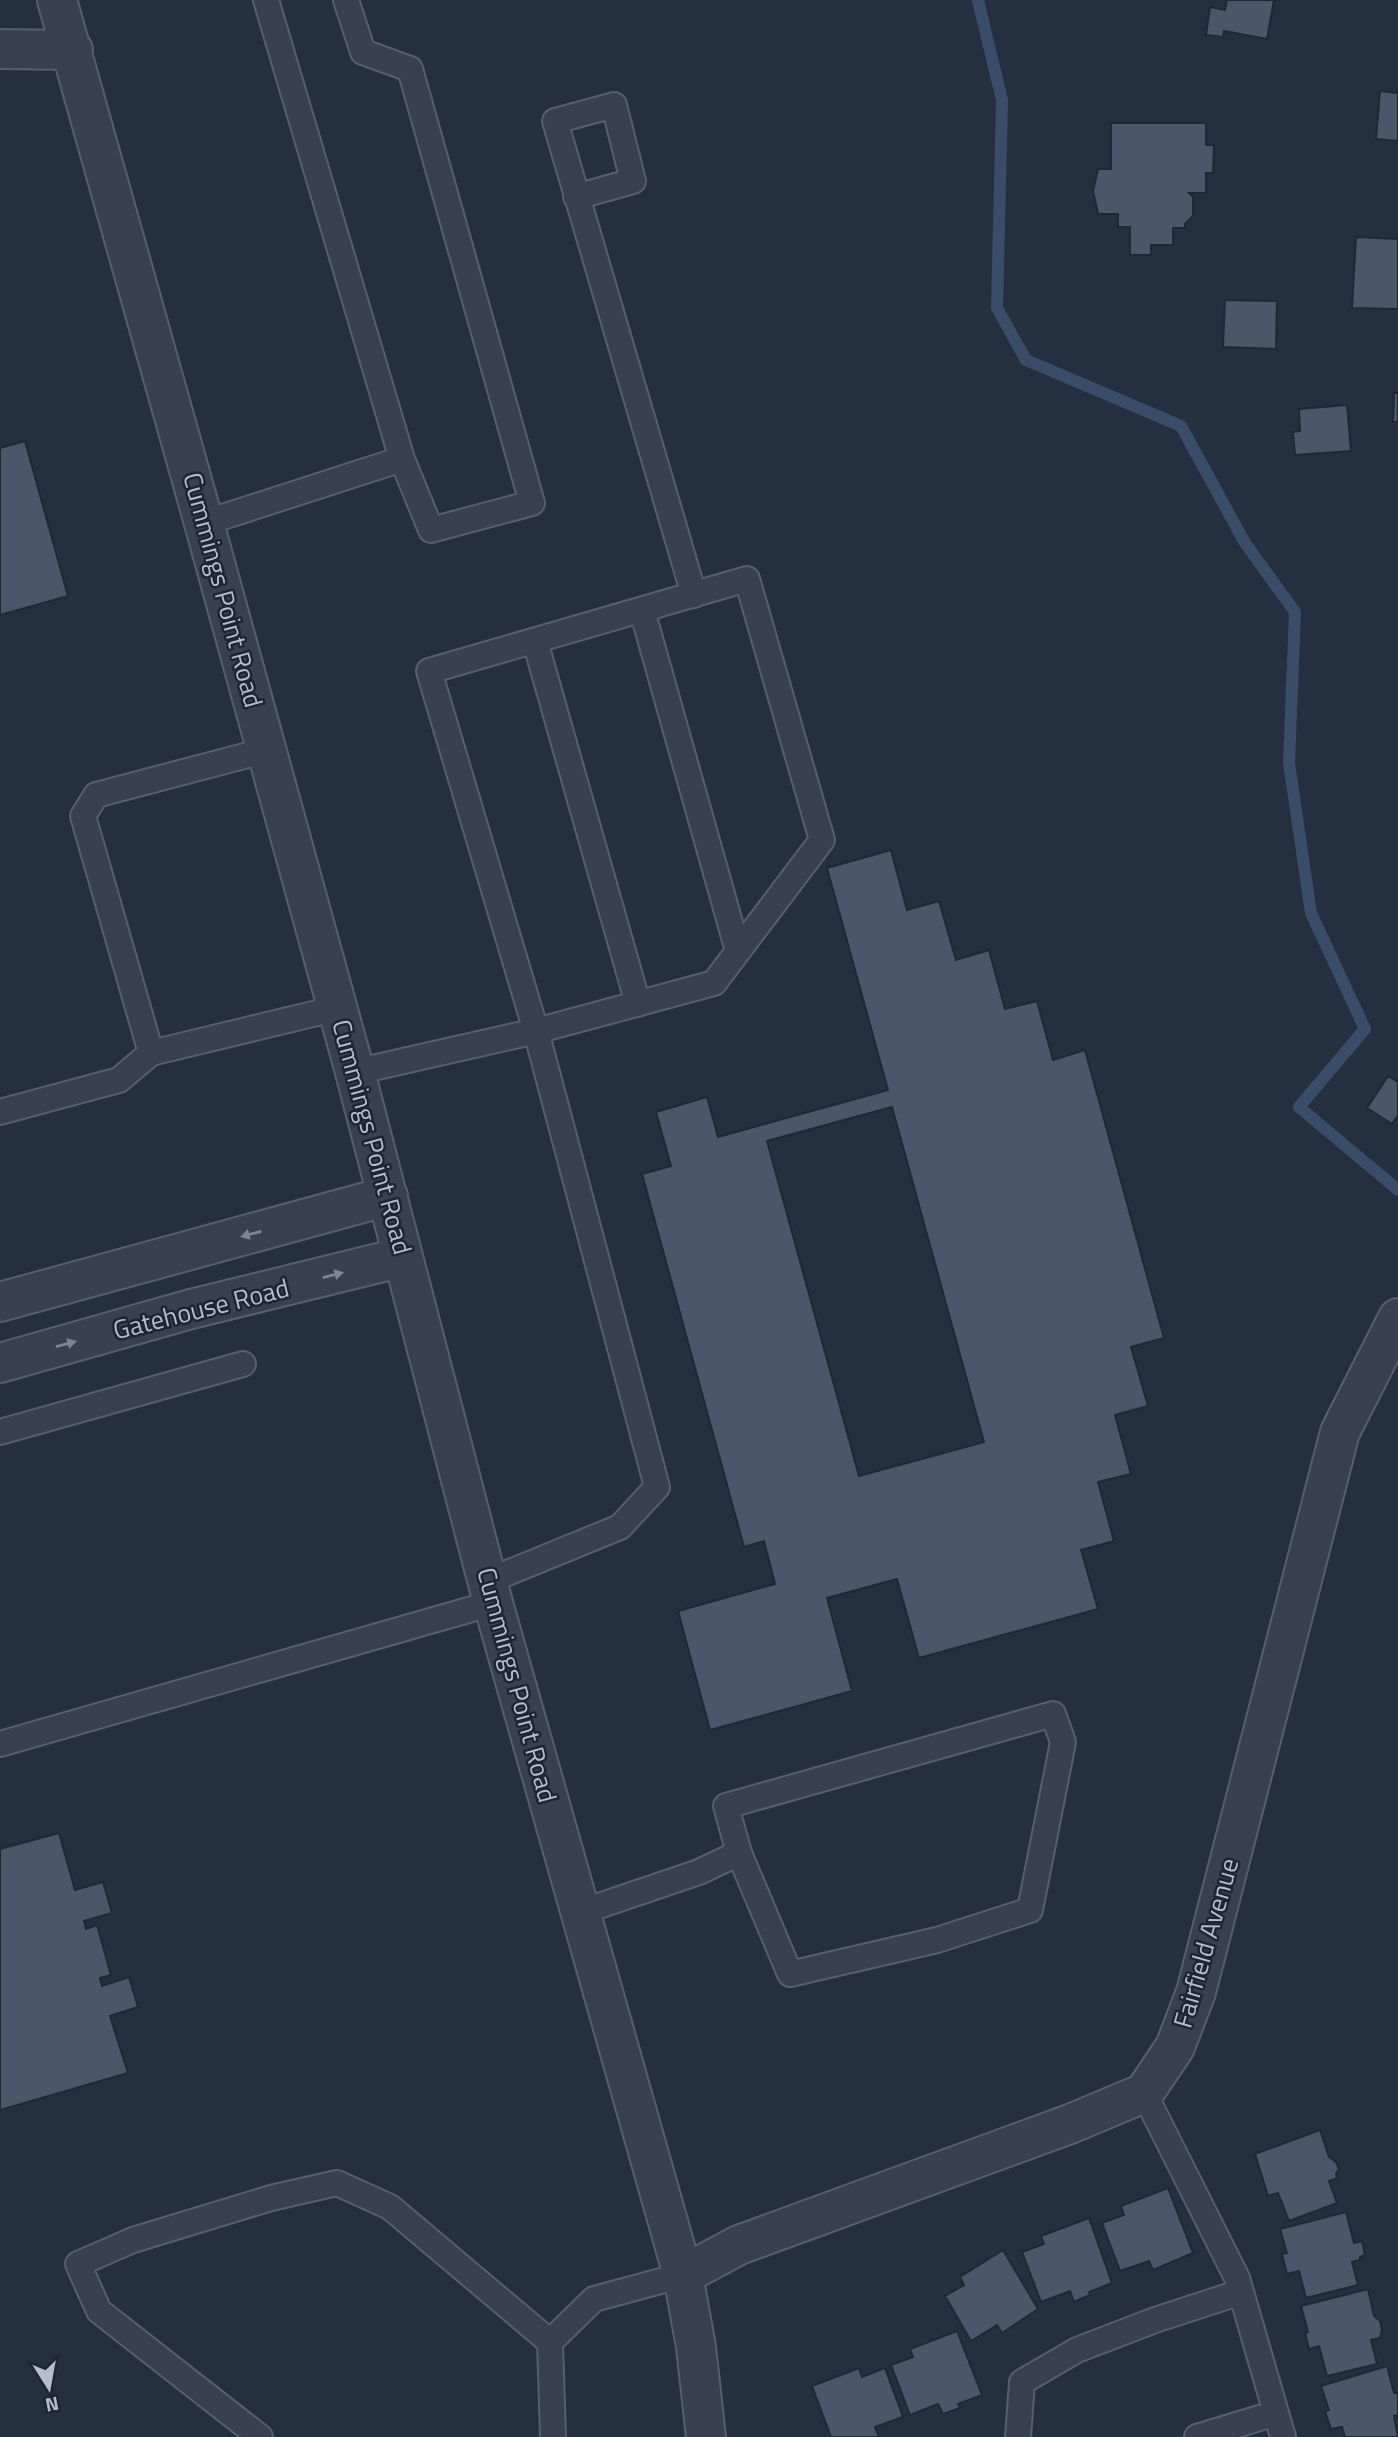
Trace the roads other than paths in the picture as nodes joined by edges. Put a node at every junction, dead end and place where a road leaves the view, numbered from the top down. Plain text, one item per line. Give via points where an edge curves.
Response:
1 (57, 0) edge
2 (266, 0) edge
3 (346, 0) edge
4 (0, 49) edge
5 (73, 50) junction
6 (576, 197) dead end
7 (402, 459) junction
8 (204, 523) junction
9 (694, 595) junction
10 (642, 610) junction
11 (535, 640) junction
12 (267, 750) junction
13 (738, 951) junction
14 (638, 1004) junction
15 (338, 1007) junction
16 (536, 1031) junction
17 (151, 1053) junction
18 (355, 1072) junction
19 (0, 1112) edge
20 (388, 1196) junction
21 (404, 1257) junction
22 (0, 1302) edge
23 (1398, 1318) edge
24 (0, 1363) edge
25 (243, 1364) dead end
26 (0, 1432) edge
27 (491, 1592) junction
28 (0, 1744) edge
29 (739, 1853) junction
30 (581, 1912) junction
31 (1144, 2093) junction
32 (683, 2275) junction
33 (1241, 2292) junction
34 (550, 2342) junction
35 (1276, 2413) junction
36 (260, 2437) edge
37 (553, 2437) edge
38 (706, 2437) edge
39 (1017, 2437) edge
40 (1197, 2437) edge
41 (1283, 2437) edge

1 - 5 street, Cummings Point Road
2 - 7 lane
3 - 7 lane via 363,52 410,69 532,503 431,530
4 - 5 street
5 - 8 street, Cummings Point Road
6 - 9 lane
7 - 8 lane
8 - 12 street, Cummings Point Road
9 - 10 lane
9 - 13 lane via 747,579 822,840
10 - 11 lane
10 - 13 lane
11 - 14 lane
11 - 16 lane via 429,671
12 - 15 street, Cummings Point Road
12 - 17 lane via 96,795 83,816
13 - 14 lane via 714,983
14 - 16 lane
15 - 17 lane
15 - 18 street, Cummings Point Road
16 - 18 lane
16 - 27 lane via 657,1487 620,1527
17 - 19 lane via 119,1080
18 - 20 street, Cummings Point Road
20 - 21 street, Cummings Point Road
20 -> 22 street
24 -> 21 street, Gatehouse Road via 191,1309
21 - 27 street, Cummings Point Road
23 - 31 street, Fairfield Avenue via 1340,1432 1196,1992 1175,2047
25 - 26 lane
27 - 28 lane
27 - 30 street, Cummings Point Road
29 - 29 lane via 726,1806 1053,1714 1063,1742 1030,1910 937,1940 790,1974
29 - 30 lane
30 - 32 street, Cummings Point Road
31 - 32 street via 739,2245
31 - 33 lane
32 - 34 lane via 594,2299
32 - 38 street
33 - 35 lane
33 - 39 lane via 1077,2350 1022,2382
34 - 36 lane via 390,2207 338,2183 133,2240 78,2264 99,2311
34 - 37 lane
35 - 40 lane
35 - 41 lane

